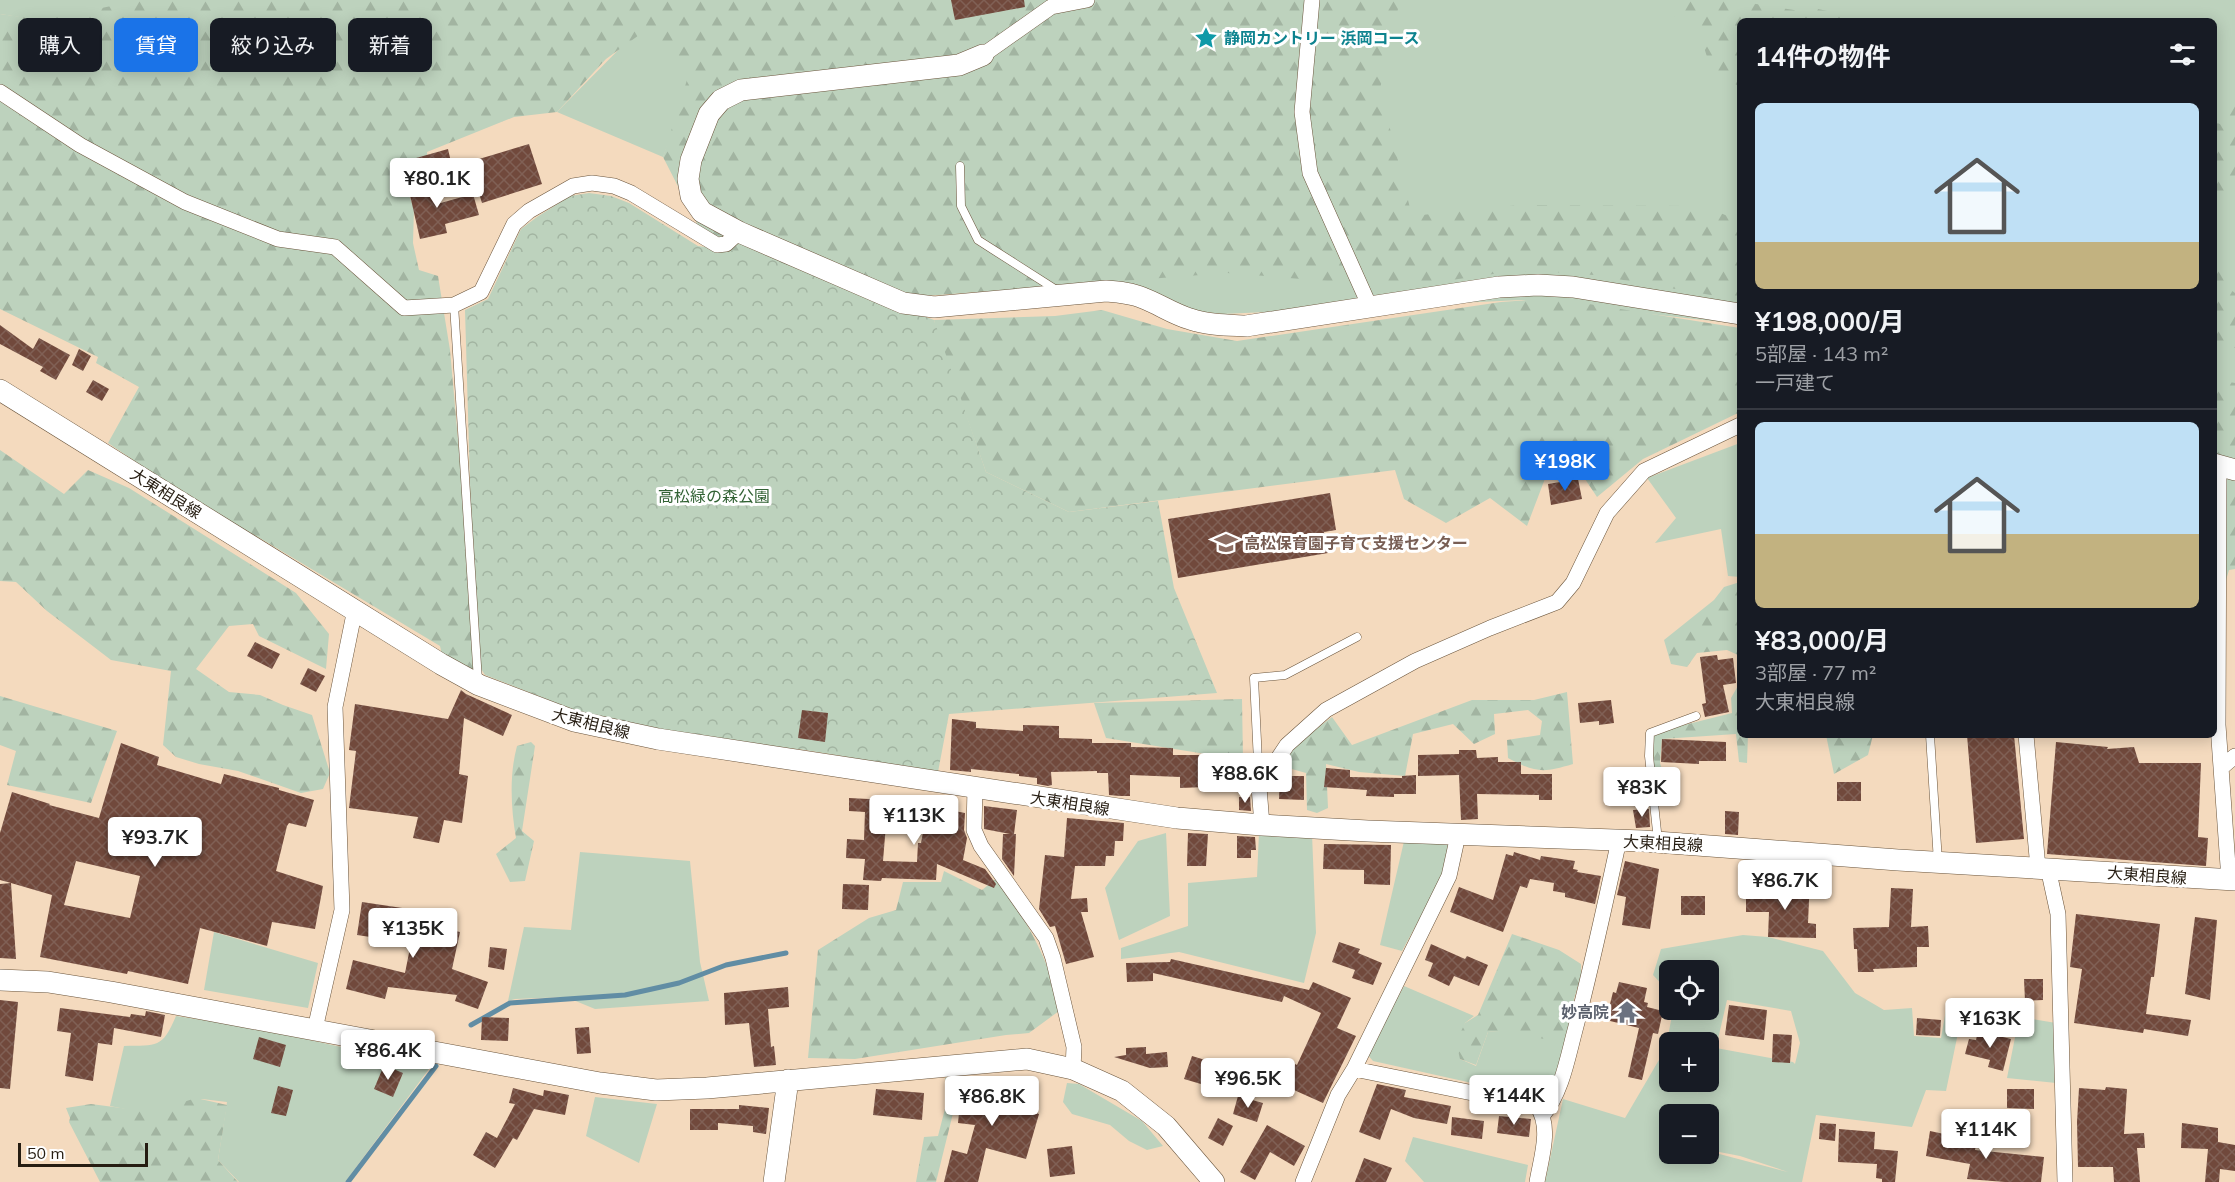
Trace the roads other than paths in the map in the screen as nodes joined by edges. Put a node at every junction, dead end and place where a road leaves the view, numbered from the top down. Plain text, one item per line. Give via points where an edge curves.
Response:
1 (1087, 0) edge
2 (1312, 0) edge
3 (983, 56) joint
4 (0, 92) edge
5 (960, 166) dead end
6 (739, 232) junction
7 (1064, 295) junction
8 (454, 306) junction
9 (1370, 307) junction
10 (1737, 314) edge
11 (0, 390) edge
12 (1737, 426) edge
13 (2223, 467) edge
14 (355, 609) junction
15 (1358, 637) dead end
16 (478, 686) junction
17 (1696, 716) dead end
18 (1930, 738) edge
19 (2026, 738) edge
20 (2235, 756) edge
21 (2221, 768) junction
22 (1259, 787) junction
23 (975, 788) junction
24 (1262, 825) junction
25 (1458, 835) junction
26 (1619, 840) junction
27 (1658, 842) junction
28 (1938, 862) junction
29 (2043, 868) junction
30 (2232, 880) edge
31 (0, 980) edge
32 (315, 1029) junction
33 (1073, 1069) junction
34 (1354, 1069) junction
35 (788, 1080) junction
36 (1543, 1115) junction
37 (774, 1182) edge
38 (1214, 1182) edge
39 (1303, 1182) edge
40 (1538, 1182) edge
41 (2065, 1182) edge

1 - 3 street via 1051,7
2 - 9 street via 1302,112 1310,173
3 - 6 street via 959,65 741,90 721,100 709,114 688,179 691,196 702,212
4 - 8 street via 80,145 184,202 278,239 334,247 404,308
5 - 7 lane via 961,206 978,240
6 - 7 street via 903,303 934,307
6 - 8 street via 726,244 717,245 614,186 573,186 514,224 481,292
7 - 9 street via 1128,293 1168,312 1217,325 1246,326
8 - 16 lane
9 - 10 street via 1499,287 1538,285
11 - 14 street, 大東相良線
12 - 22 street via 1644,471 1607,513 1573,584 1557,603 1415,661 1326,710 1287,745
13 - 21 street via 2218,725
14 - 16 street, 大東相良線
14 - 32 street via 335,707 342,910
15 - 22 lane via 1285,675 1254,678
16 - 23 street, 大東相良線 via 574,721 658,739
17 - 27 lane via 1650,733
18 - 28 lane
19 - 29 street
20 - 21 street
21 - 30 street
22 - 24 street
23 - 24 street, 大東相良線 via 1177,818
23 - 33 street via 974,830 981,846 1046,938 1053,958 1074,1047
24 - 25 street, 大東相良線
25 - 26 street, 大東相良線
25 - 34 street via 1449,876
26 - 27 street, 大東相良線
26 - 36 street via 1568,1058 1553,1103
27 - 28 street, 大東相良線
28 - 29 street, 大東相良線
29 - 30 street, 大東相良線
29 - 41 street via 2058,914
31 - 32 street via 48,982
32 - 35 street via 656,1090
33 - 35 street via 1027,1059
33 - 38 street via 1122,1091 1140,1105 1166,1126
34 - 36 street via 1537,1106
34 - 39 street via 1338,1095
35 - 37 street
36 - 40 street

